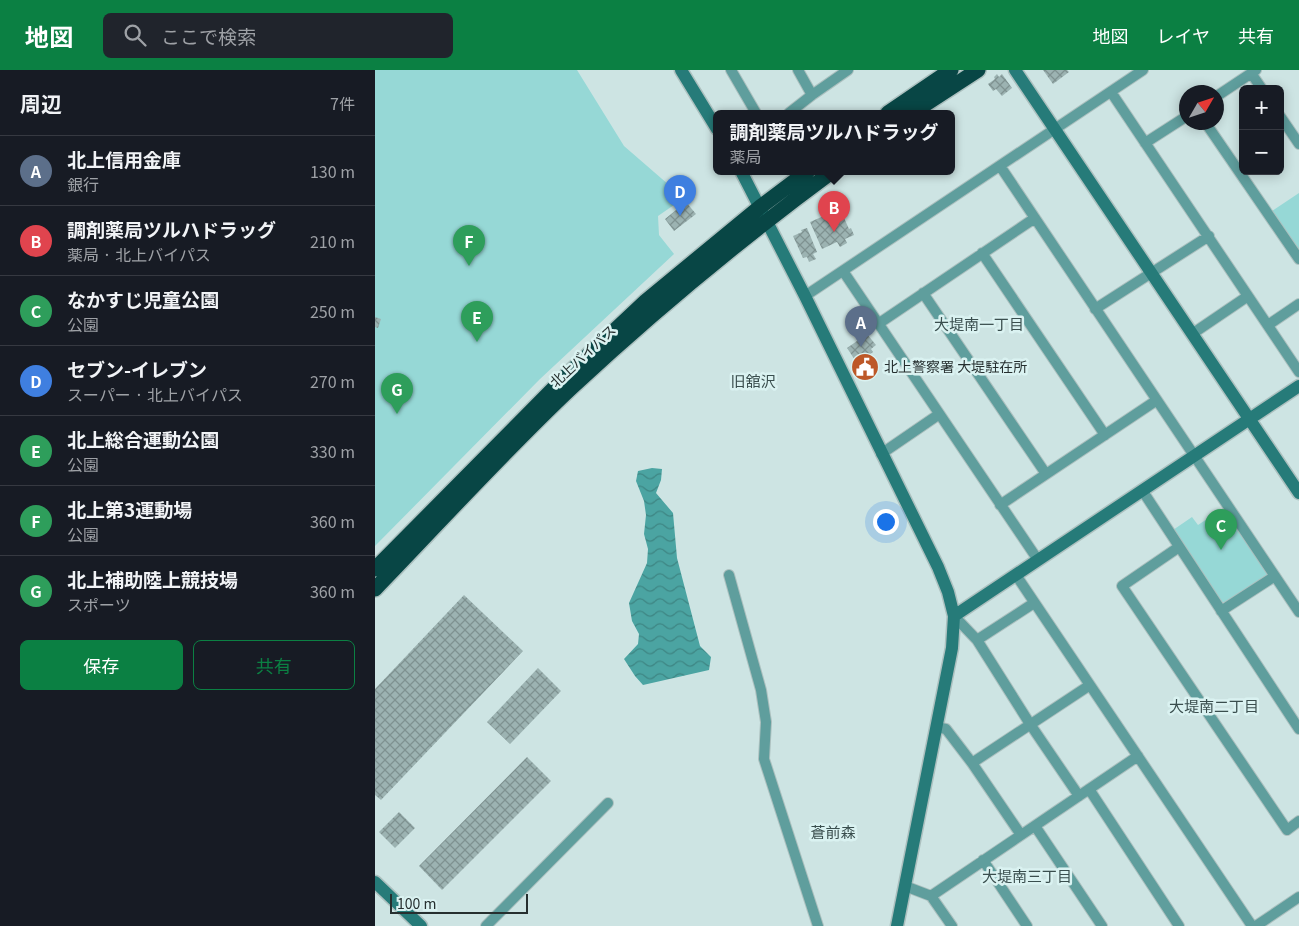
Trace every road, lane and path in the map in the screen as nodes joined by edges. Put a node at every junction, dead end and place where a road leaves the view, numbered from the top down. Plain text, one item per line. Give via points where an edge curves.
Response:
1 (681, 70) edge
2 (731, 70) edge
3 (798, 70) edge
4 (849, 70) edge
5 (951, 70) edge
6 (978, 70) edge
7 (1015, 70) edge
8 (1143, 70) edge
9 (1253, 71) edge
10 (1260, 85) edge
11 (1224, 91) edge
12 (1111, 92) junction
13 (812, 95) junction
14 (754, 110) edge
15 (793, 110) edge
16 (892, 110) edge
17 (917, 110) edge
18 (1179, 121) edge
19 (713, 122) edge
20 (1284, 122) edge
21 (1054, 128) junction
22 (1210, 130) edge
23 (1145, 143) junction
24 (1299, 144) edge
25 (999, 166) junction
26 (743, 175) edge
27 (804, 175) edge
28 (826, 175) edge
29 (763, 213) junction
30 (1035, 218) junction
31 (1209, 236) junction
32 (982, 253) junction
33 (1299, 259) edge
34 (843, 271) junction
35 (1151, 273) junction
36 (923, 293) junction
37 (805, 296) junction
38 (1248, 296) junction
39 (1299, 304) edge
40 (1095, 308) junction
41 (878, 324) junction
42 (1267, 325) junction
43 (1192, 334) junction
44 (1299, 372) edge
45 (1299, 386) edge
46 (1157, 400) junction
47 (938, 415) junction
48 (1249, 419) junction
49 (1105, 435) junction
50 (881, 454) junction
51 (1194, 456) junction
52 (1046, 474) junction
53 (1142, 490) junction
54 (1299, 494) edge
55 (1000, 506) junction
56 (1179, 547) junction
57 (1038, 560) junction
58 (375, 568) edge
59 (729, 575) dead end
60 (1016, 575) junction
61 (1275, 576) junction
62 (375, 589) edge
63 (1034, 603) junction
64 (1221, 611) junction
65 (1299, 612) edge
66 (954, 616) junction
67 (977, 640) junction
68 (1090, 685) junction
69 (1030, 724) junction
70 (937, 727) junction
71 (1299, 729) edge
72 (1138, 756) junction
73 (972, 763) junction
74 (1089, 789) junction
75 (1079, 796) junction
76 (608, 803) dead end
77 (1299, 821) edge
78 (1035, 826) junction
79 (1021, 835) junction
80 (983, 860) junction
81 (375, 882) edge
82 (905, 886) junction
83 (931, 896) junction
84 (1299, 897) edge
85 (421, 926) edge
86 (486, 926) edge
87 (818, 926) edge
88 (897, 926) edge
89 (951, 926) edge
90 (1027, 926) edge
91 (1102, 926) edge
92 (1179, 926) edge
93 (1254, 926) edge

1 - 19 street
2 - 14 street
3 - 13 street
4 - 13 street
5 - 16 highway
6 - 17 highway
7 - 21 street
8 - 12 street
9 - 10 street
9 - 11 street
12 - 21 street
12 - 23 street
13 - 15 street
18 - 23 street
20 - 24 street
21 - 25 street
21 - 35 street
22 - 33 street
23 - 31 street
25 - 30 street
25 - 34 street
26 - 29 street
27 - 29 highway, 北上バイパス
28 - 29 highway, 北上バイパス
29 - 37 street
29 - 58 highway, 北上バイパス via 632,314
29 - 62 highway, 北上バイパス via 570,389
30 - 32 street
30 - 40 street
31 - 35 street
31 - 38 street
32 - 36 street
32 - 49 street
34 - 37 street
34 - 41 street
35 - 40 street
35 - 43 street
36 - 41 street
36 - 52 street
37 - 50 street
38 - 42 street
38 - 43 street
39 - 42 street
40 - 46 street
41 - 47 street
42 - 44 street
43 - 48 street
45 - 48 street
46 - 49 street
46 - 51 street
47 - 50 street
47 - 55 street
48 - 51 street
48 - 54 street
49 - 52 street
50 - 66 street via 938,567 949,592
51 - 53 street
51 - 61 street
52 - 55 street
53 - 56 street
53 - 57 street
55 - 57 street
56 - 64 street
56 - 77 street via 1123,586 1287,830
57 - 60 street
59 - 87 street via 761,690 767,722 765,759
60 - 63 street
60 - 66 street
61 - 64 street
61 - 65 street
63 - 67 street
63 - 68 street
64 - 71 street
66 - 67 street
66 - 70 street via 952,648
67 - 69 street
68 - 69 street
68 - 72 street
69 - 73 street
69 - 75 street
70 - 73 street via 946,729
70 - 82 street
72 - 74 street
72 - 93 street
73 - 79 street
74 - 75 street
74 - 92 street
75 - 78 street
76 - 86 street
78 - 79 street
78 - 91 street
79 - 80 street
80 - 83 street
80 - 90 street
81 - 85 street
82 - 83 street
82 - 88 street
83 - 89 street
84 - 93 street

